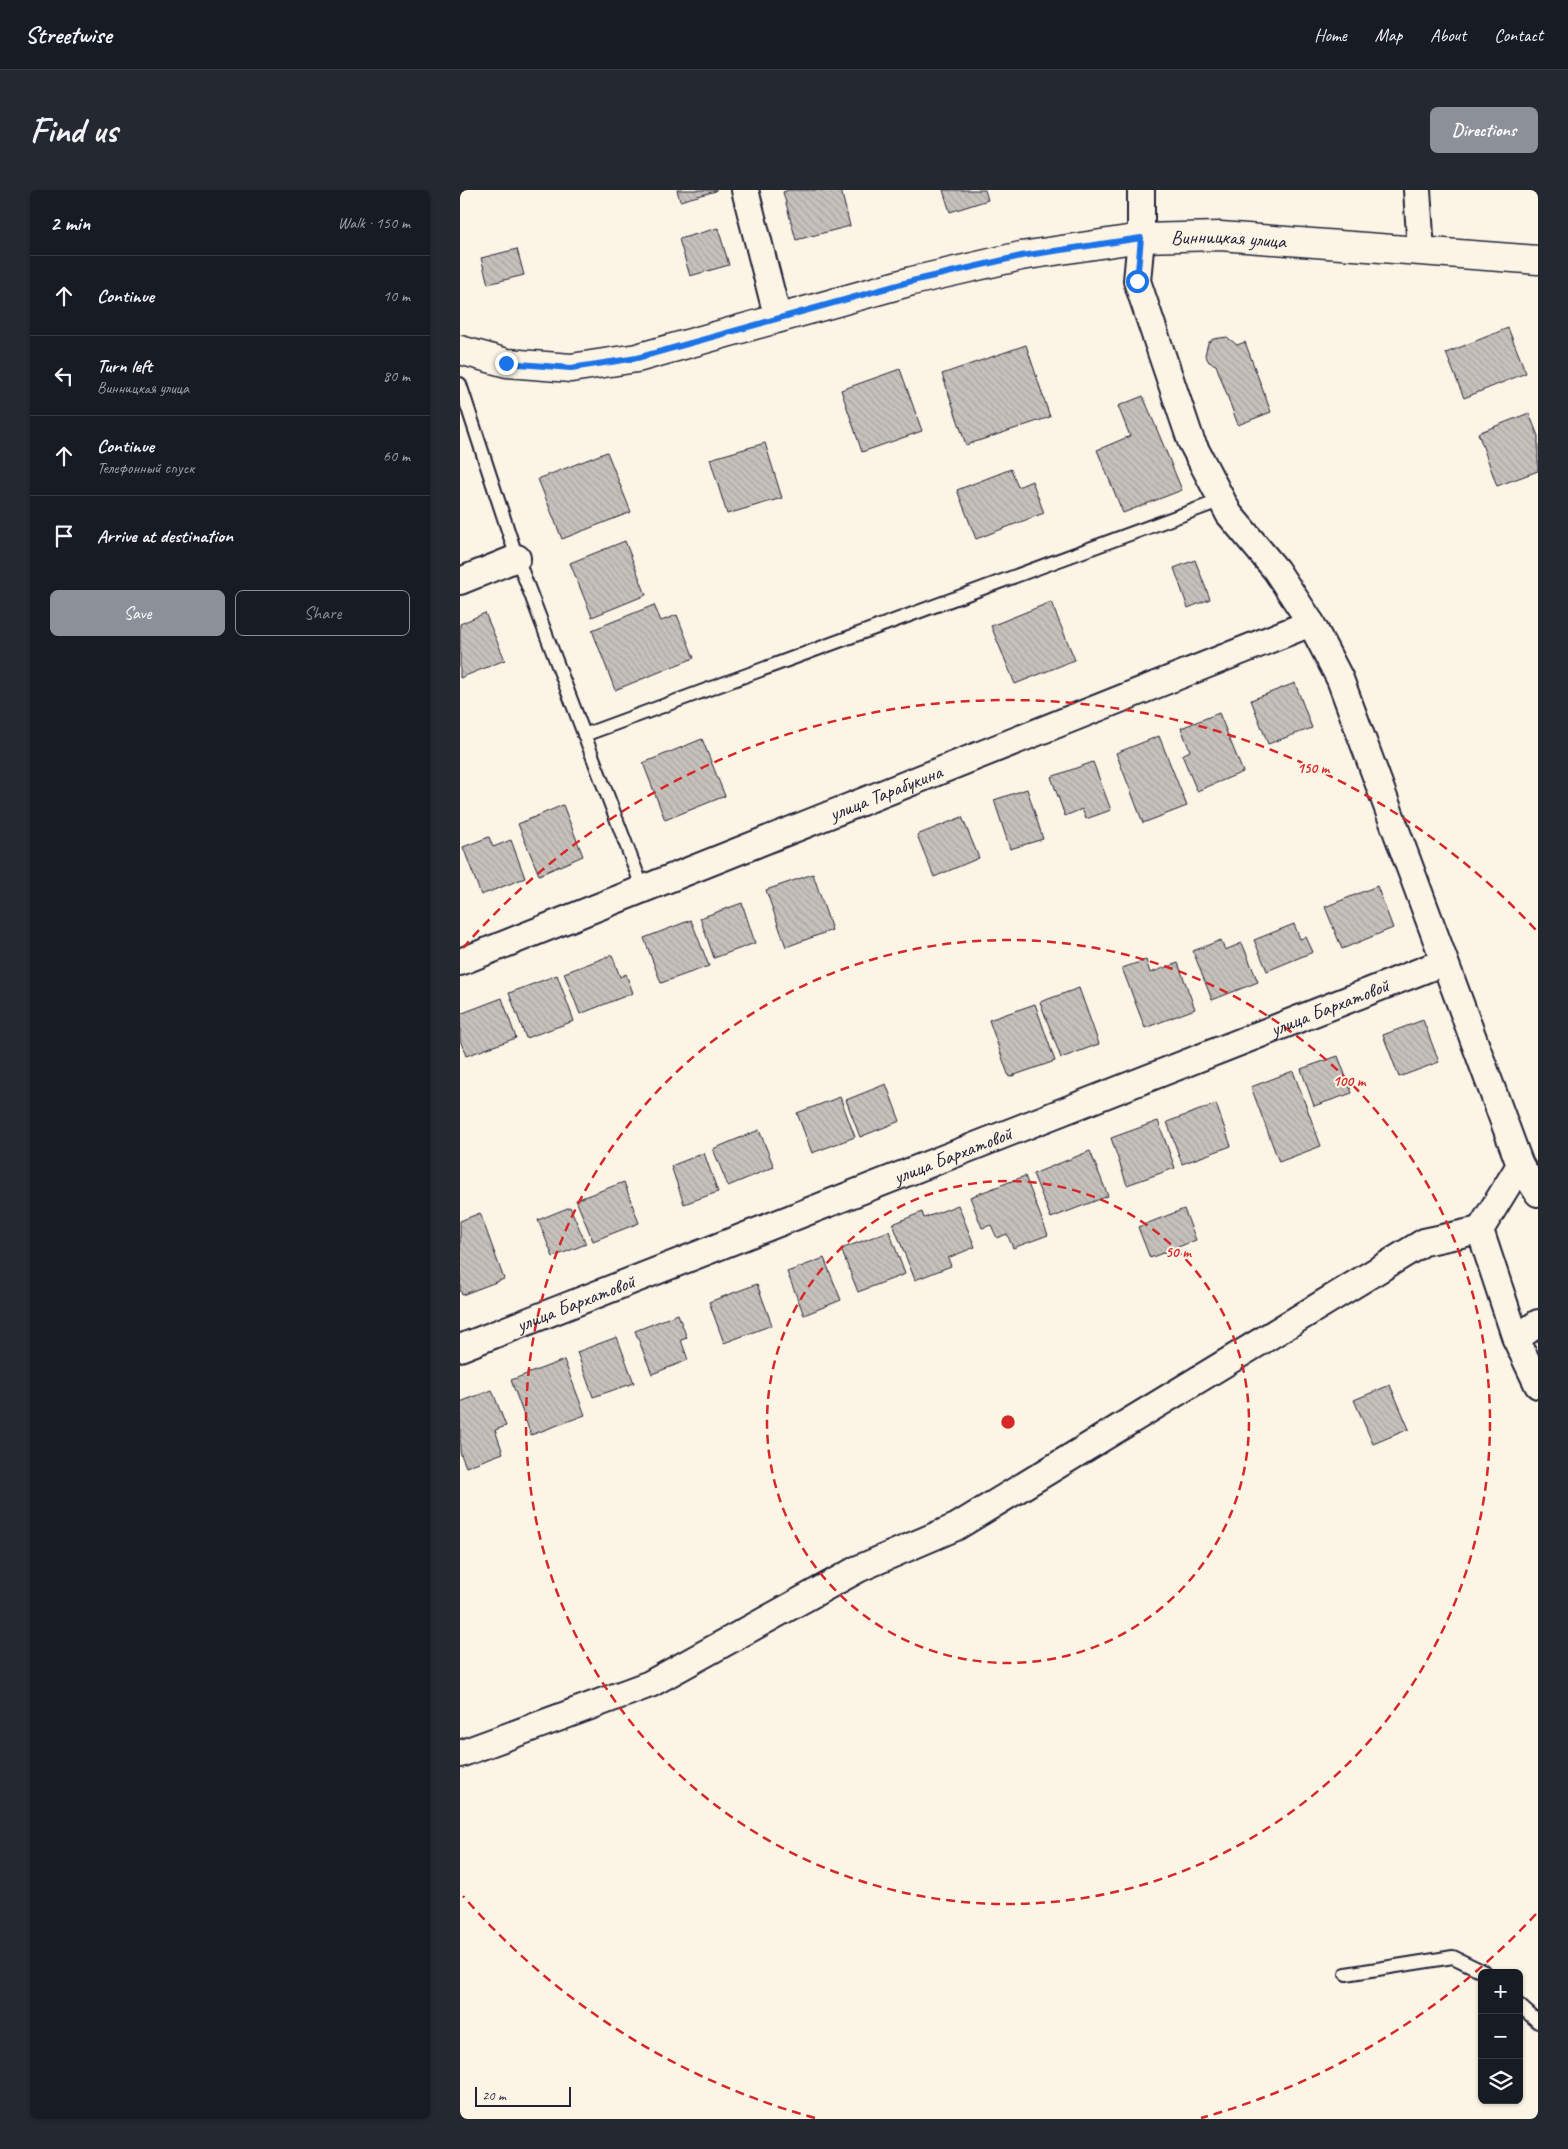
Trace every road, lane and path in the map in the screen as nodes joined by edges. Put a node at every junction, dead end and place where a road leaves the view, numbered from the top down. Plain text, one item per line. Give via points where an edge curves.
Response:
1 (745, 190) edge
2 (1141, 190) edge
3 (1417, 190) edge
4 (1141, 238) junction
5 (1421, 251) junction
6 (1538, 260) edge
7 (778, 319) junction
8 (460, 350) edge
9 (460, 384) edge
10 (1222, 500) junction
11 (517, 558) junction
12 (460, 581) edge
13 (1311, 624) junction
14 (584, 735) junction
15 (643, 889) junction
16 (460, 962) edge
17 (1444, 962) junction
18 (1520, 1165) junction
19 (1538, 1193) edge
20 (1480, 1230) junction
21 (1538, 1323) edge
22 (1516, 1339) junction
23 (460, 1348) edge
24 (1538, 1385) edge
25 (460, 1754) edge
26 (1478, 1969) edge
27 (1346, 1974) dead end
28 (1523, 2009) edge
29 (1538, 2022) edge

1 - 7 street
2 - 4 street
3 - 5 street
4 - 5 main road, Винницкая улица via 1220,236
4 - 7 main road, Винницкая улица via 1021,256 912,281
4 - 10 street via 1137,281 1191,441
5 - 6 main road, Винницкая улица
7 - 8 main road, Винницкая улица via 637,358 571,368 506,363
9 - 11 lane
10 - 13 street via 1229,514 1276,570
10 - 14 lane
11 - 12 street
11 - 14 lane
13 - 15 street, улица Тарабукина
13 - 17 street via 1340,679
14 - 15 lane
15 - 16 street, улица Тарабукина
17 - 18 street
17 - 23 street, улица Бархатовой
18 - 19 street
18 - 20 street
20 - 22 street
20 - 25 street via 1424,1242 956,1527 858,1569 650,1684
21 - 22 street
22 - 24 street
26 - 27 lane via 1453,1956
28 - 29 lane

